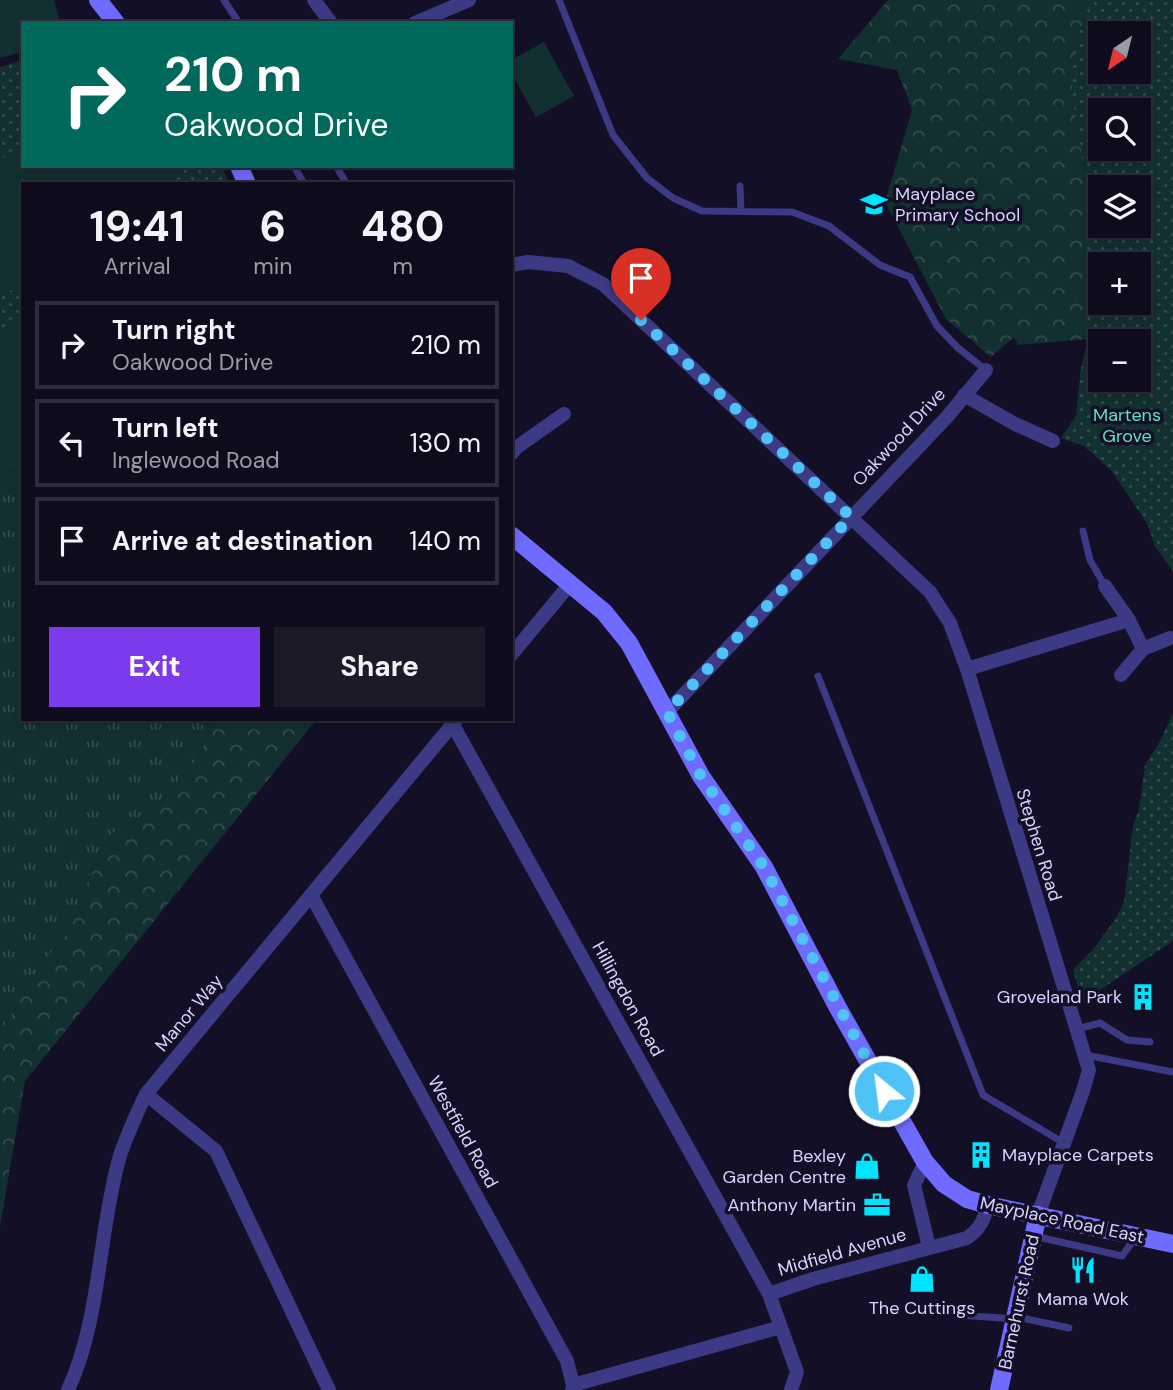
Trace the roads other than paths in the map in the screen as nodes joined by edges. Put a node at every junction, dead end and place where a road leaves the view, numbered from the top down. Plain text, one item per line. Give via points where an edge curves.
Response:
1 (98, 0) edge
2 (224, 0) edge
3 (314, 0) edge
4 (469, 0) edge
5 (559, 0) edge
6 (114, 21) edge
7 (238, 21) edge
8 (330, 21) edge
9 (420, 21) edge
10 (740, 186) dead end
11 (740, 211) junction
12 (513, 265) edge
13 (986, 370) joint
14 (964, 395) junction
15 (564, 414) dead end
16 (1053, 441) dead end
17 (513, 452) edge
18 (851, 517) junction
19 (1083, 531) dead end
20 (513, 537) edge
21 (571, 583) junction
22 (1105, 586) joint
23 (1129, 620) junction
24 (1170, 638) dead end
25 (1143, 649) junction
26 (513, 653) edge
27 (967, 669) junction
28 (1121, 675) dead end
29 (818, 676) dead end
30 (667, 712) junction
31 (455, 722) edge
32 (311, 895) junction
33 (1076, 1029) junction
34 (1150, 1042) dead end
35 (1085, 1055) junction
36 (1173, 1072) edge
37 (146, 1094) junction
38 (1065, 1143) junction
39 (925, 1162) junction
40 (988, 1205) junction
41 (1038, 1215) junction
42 (1033, 1236) junction
43 (1136, 1236) junction
44 (1173, 1244) edge
45 (929, 1247) junction
46 (769, 1294) junction
47 (959, 1315) dead end
48 (1016, 1318) junction
49 (781, 1326) junction
50 (1069, 1328) dead end
51 (572, 1387) edge
52 (68, 1390) edge
53 (328, 1390) edge
54 (791, 1390) edge
55 (999, 1390) edge

1 - 6 street
2 - 7 lane
3 - 8 street
4 - 9 street
5 - 11 lane via 613,135 647,178 673,198 702,211
10 - 11 lane
11 - 13 lane via 792,212 829,226 880,265 910,277 937,326
12 - 18 street, Stephen Road via 568,266 603,284
13 - 14 street, Oakwood Drive
14 - 16 street
14 - 18 street, Oakwood Drive
15 - 17 street
18 - 27 street, Stephen Road via 930,592 950,623
18 - 30 street, Oakwood Drive
19 - 22 lane via 1090,560
20 - 21 street, Mayplace Road East
21 - 26 street
21 - 30 street, Mayplace Road East via 604,612 629,643
22 - 23 street
23 - 25 street
23 - 27 street
24 - 25 street
25 - 28 street
27 - 33 street, Stephen Road
29 - 38 lane via 983,1095
30 - 39 street, Mayplace Road East via 701,776 764,867
31 - 32 street, Manor Way
31 - 46 street, Hillingdon Road
32 - 37 street, Manor Way
32 - 51 street, Westfield Road via 567,1361
33 - 34 lane via 1100,1023 1127,1040
33 - 35 street, Stephen Road
35 - 36 lane
35 - 38 street, Stephen Road via 1089,1070
37 - 52 street, Manor Way via 119,1159 88,1332
37 - 53 street via 216,1150
38 - 41 street, Stephen Road
39 - 40 street, Mayplace Road East via 944,1184 967,1199
39 - 45 street via 914,1185
40 - 41 street, Mayplace Road East
40 - 45 street, Midfield Avenue via 976,1232
41 - 42 street, Barnehurst Road
41 - 43 street, Mayplace Road East
42 - 43 lane via 1126,1257
42 - 48 street, Barnehurst Road
43 - 44 street, Mayplace Road East
45 - 46 street, Midfield Avenue
46 - 49 street, Midfield Avenue
47 - 48 lane
48 - 50 lane
48 - 55 street, Barnehurst Road
49 - 51 street
49 - 54 street via 797,1372

